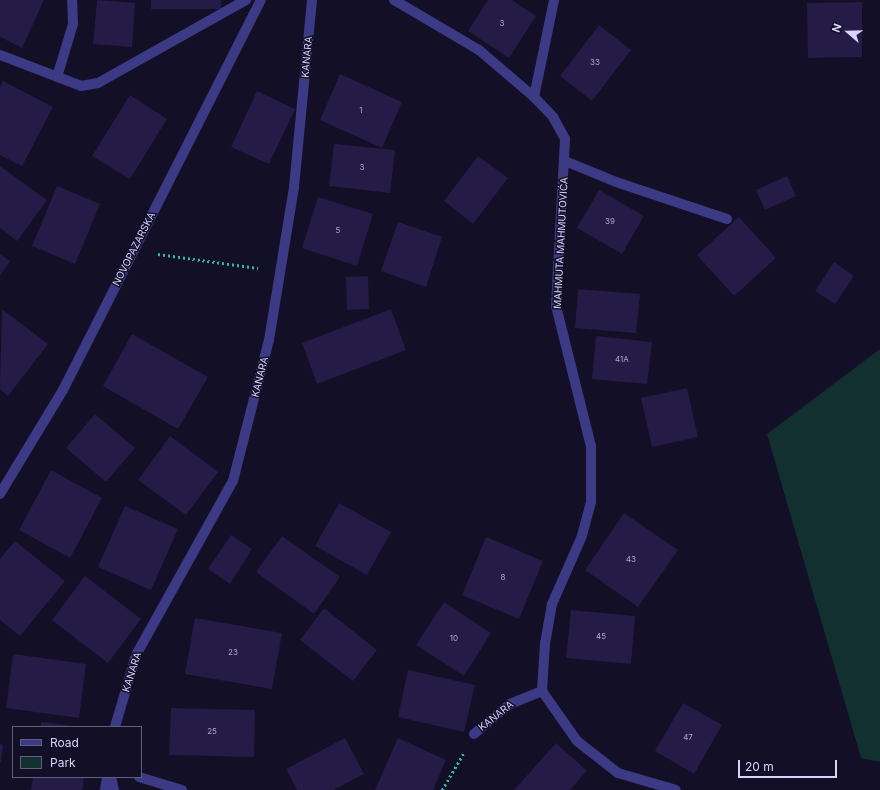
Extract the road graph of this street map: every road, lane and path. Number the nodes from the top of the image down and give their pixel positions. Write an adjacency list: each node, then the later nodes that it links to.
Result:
1 (72, 0): 8 (street)
2 (246, 0): 8 (street)
3 (261, 0): 12 (street, NOVOPAZARSKA)
4 (312, 0): 13 (street, KANARA)
5 (394, 0): 9 (street, MAHMUTA MAHMUTOVIĆA)
6 (554, 0): 9 (street)
7 (0, 55): 8 (street)
8 (57, 77)
9 (534, 97): 10 (street, MAHMUTA MAHMUTOVIĆA)
10 (565, 161): 11 (street, MAHMUTA MAHMUTOVIĆA); 15 (street, MAHMUTA MAHMUTOVIĆA)
11 (727, 219)
12 (133, 250): 13 (path); 14 (street, NOVOPAZARSKA)
13 (280, 271): 16 (street, KANARA)
14 (0, 494)
15 (542, 691): 17 (street, KANARA); 25 (street)
16 (116, 726)
17 (474, 734): 24 (path)
18 (107, 778): 21 (street)
19 (111, 778): 22 (street)
20 (142, 778): 23 (street)
21 (105, 790)
22 (114, 790)
23 (182, 790)
24 (442, 790)
25 (676, 790)

